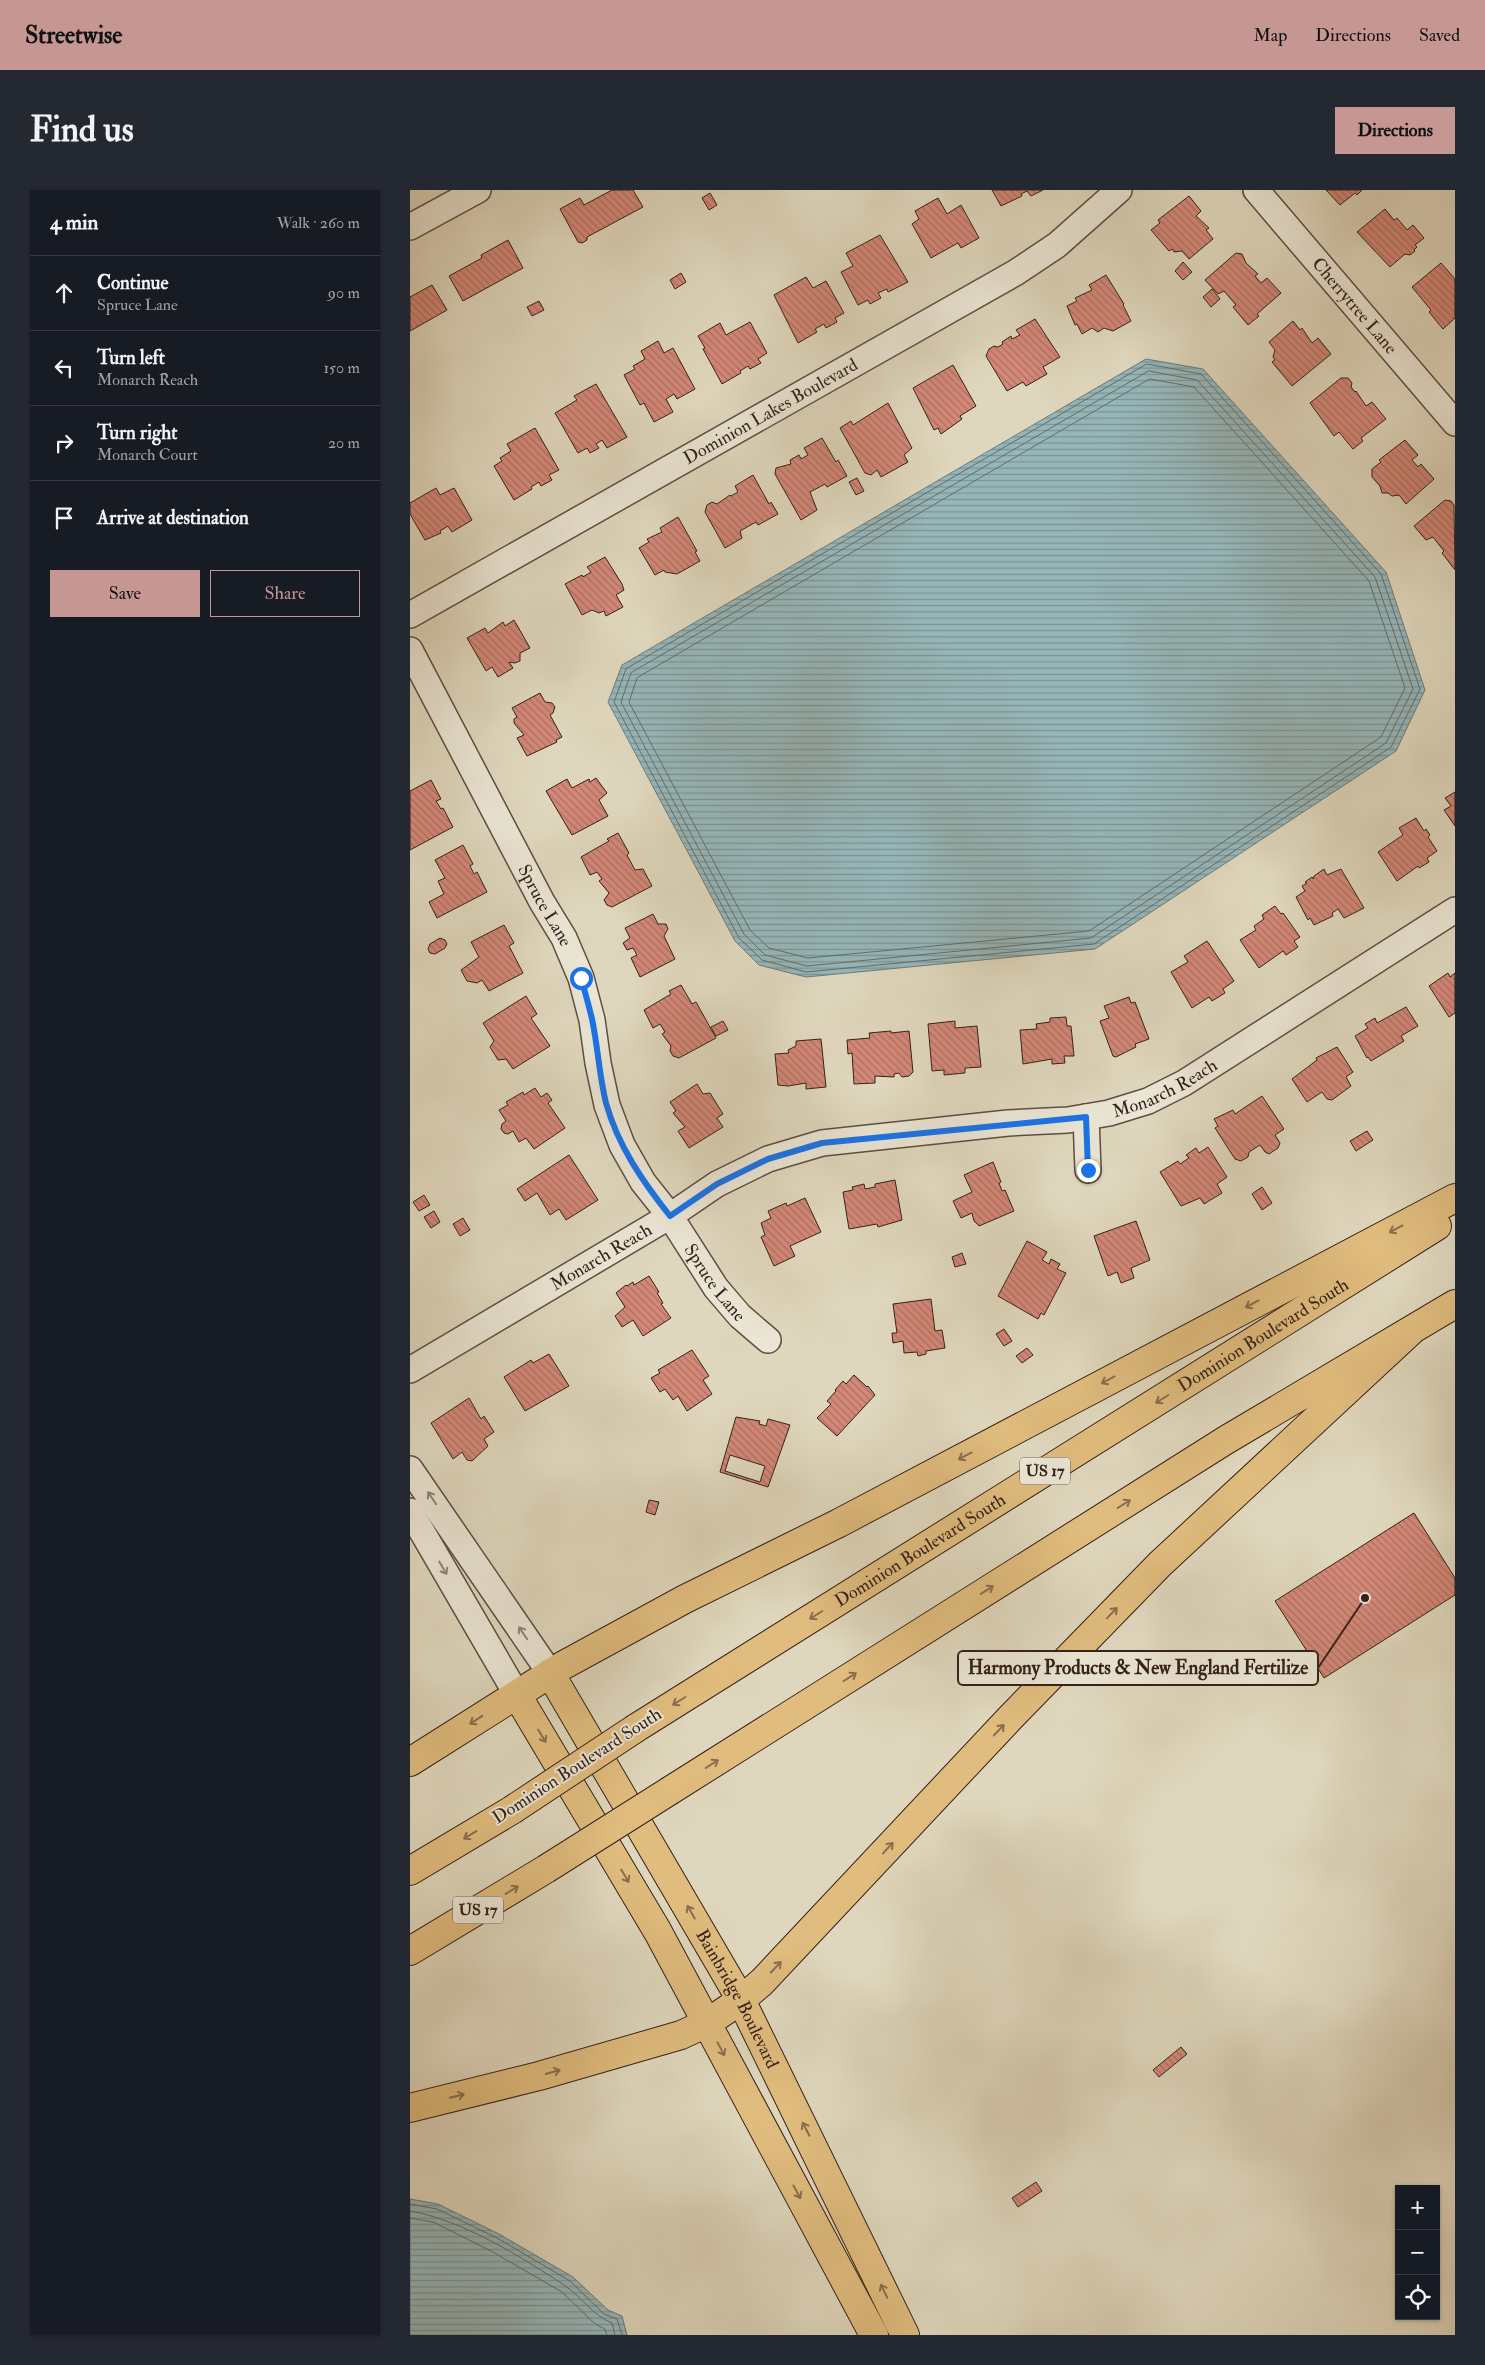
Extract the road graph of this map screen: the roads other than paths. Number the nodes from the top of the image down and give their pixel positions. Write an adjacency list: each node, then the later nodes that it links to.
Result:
1 (478, 190): 4 (street)
2 (1118, 190): 6 (street, Dominion Lakes Boulevard)
3 (1256, 190): 5 (street, Cherrytree Lane)
4 (410, 227)
5 (1455, 423)
6 (410, 615)
7 (410, 650): 13 (street, Spruce Lane)
8 (1455, 910): 9 (street, Monarch Reach)
9 (1086, 1117): 10 (street); 13 (street, Monarch Reach)
10 (1088, 1170)
11 (1455, 1198): 20 (main road, one-way to 20)
12 (1455, 1215): 23 (main road, Dominion Boulevard South / US 17, one-way to 23, bridge)
13 (670, 1216): 16 (street, Spruce Lane); 17 (street, Monarch Reach)
14 (1455, 1304): 15 (main road, US 17)
15 (1419, 1326): 24 (main road, US 17, one-way to 15, bridge); 25 (main road, one-way to 15)
16 (768, 1340)
17 (410, 1370)
18 (410, 1469): 20 (street, one-way to 18)
19 (410, 1511): 21 (street, one-way to 21)
20 (550, 1673): 21 (main road); 25 (main road, Bainbridge Boulevard, one-way to 20)
21 (517, 1694): 22 (main road, one-way to 22); 26 (main road, one-way to 26)
22 (410, 1762)
23 (410, 1871)
24 (410, 1951)
25 (741, 2000): 26 (main road); 29 (main road, Bainbridge Boulevard, one-way to 25)
26 (707, 2023): 27 (main road, one-way to 26); 28 (main road, one-way to 28)
27 (410, 2108)
28 (874, 2335)
29 (905, 2335)

